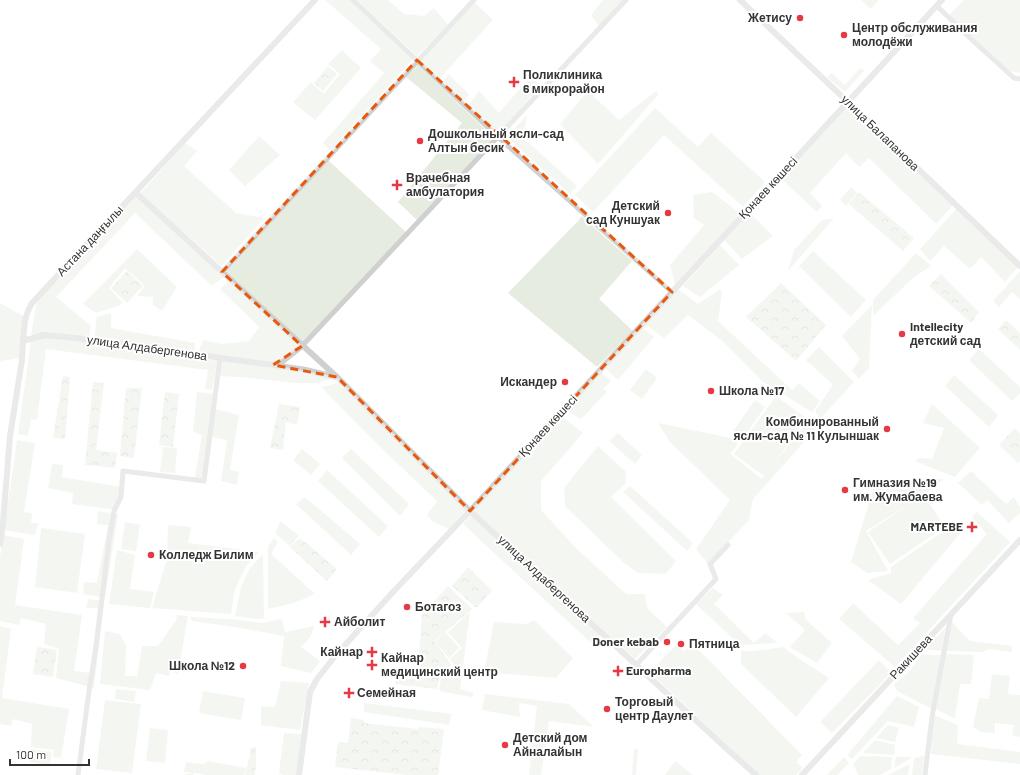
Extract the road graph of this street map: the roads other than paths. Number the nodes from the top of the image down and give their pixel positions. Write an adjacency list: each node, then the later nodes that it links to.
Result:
1 (315, 0): 12 (street, Астана даңғылы)
2 (353, 0): 8 (street)
3 (474, 0): 8 (street)
4 (626, 0): 11 (street)
5 (740, 0): 10 (street, улица Балапанова)
6 (942, 0): 7 (street, Қонаев көшесі)
7 (937, 6): 9 (street); 10 (street, Қонаев көшесі)
8 (417, 60): 11 (street); 14 (street)
9 (1020, 79)
10 (848, 102): 13 (street, улица Балапанова); 15 (street, Қонаев көшесі)
11 (498, 137): 15 (street); 17 (street)
12 (136, 192): 14 (street, улица Алдабергенова); 16 (street, Астана даңғылы)
13 (1020, 266)
14 (222, 272): 17 (street, улица Алдабергенова)
15 (672, 292): 21 (street, Қонаев көшесі)
16 (23, 341): 18 (street, улица Алдабергенова); 23 (street, Астана даңғылы)
17 (302, 346): 19 (street); 20 (street, улица Алдабергенова)
18 (220, 358): 19 (street, улица Алдабергенова); 27 (street)
19 (272, 365): 20 (street, улица Алдабергенова)
20 (337, 377): 21 (street, улица Алдабергенова)
21 (470, 510): 26 (street, улица Алдабергенова); 28 (street, Қонаев көшесі)
22 (1019, 543): 25 (street, Ракишева)
23 (0, 544)
24 (728, 545): 26 (street)
25 (951, 614): 30 (street, Ракишева); 31 (street)
26 (636, 664): 29 (street, улица Алдабергенова)
27 (78, 775)
28 (299, 775)
29 (756, 775)
30 (802, 775)
31 (925, 775)

